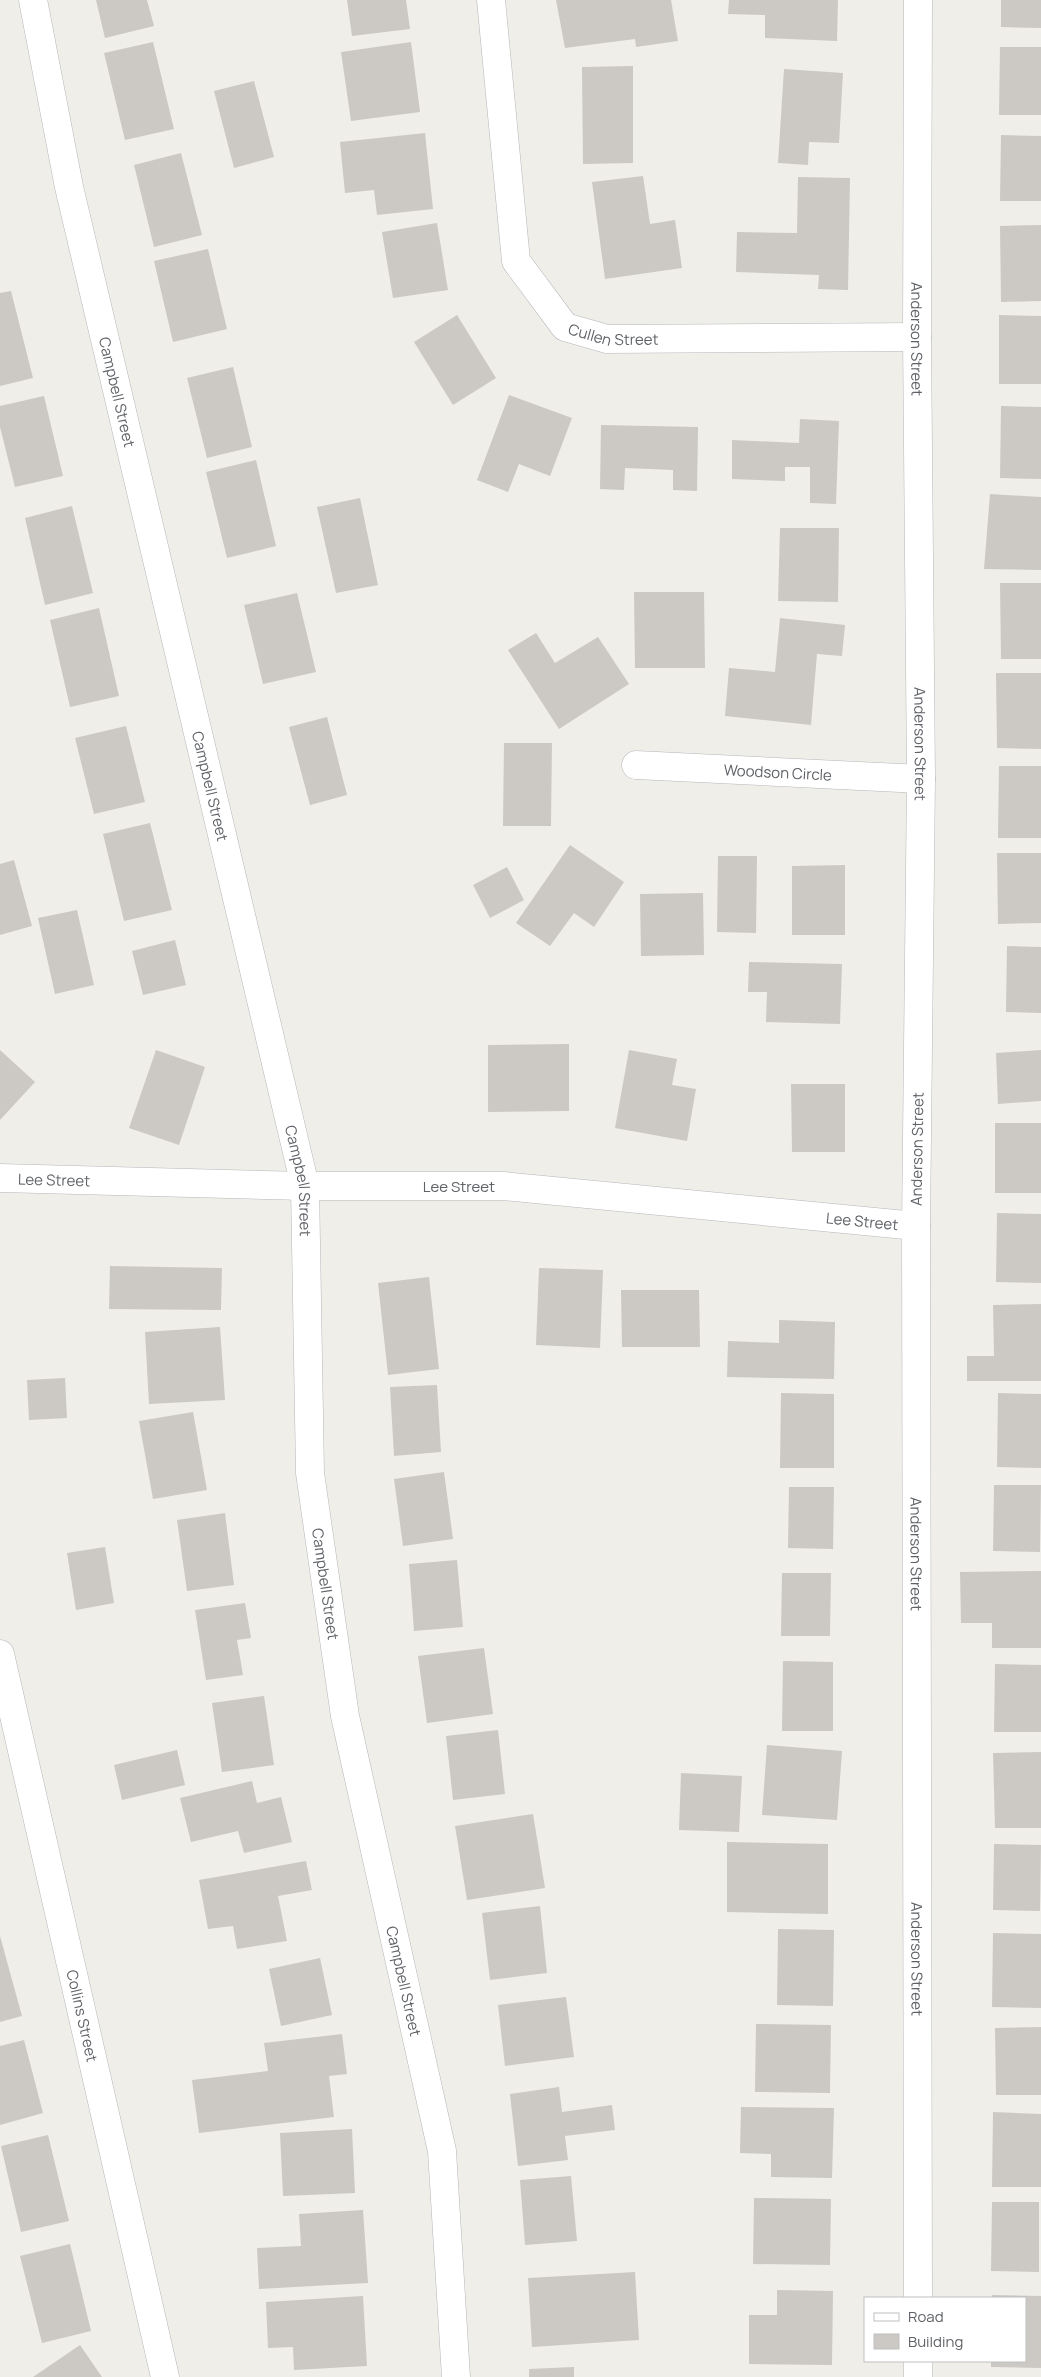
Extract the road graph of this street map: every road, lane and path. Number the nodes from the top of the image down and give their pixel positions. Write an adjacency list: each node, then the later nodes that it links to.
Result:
1 (33, 0): 8 (street, Campbell Street)
2 (491, 0): 4 (street, Cullen Street)
3 (918, 0): 4 (street, Anderson Street)
4 (917, 337): 6 (street, Anderson Street)
5 (636, 765): 6 (street, Woodson Circle)
6 (921, 779): 9 (street, Anderson Street)
7 (0, 1178): 8 (street, Lee Street)
8 (305, 1186): 9 (street, Lee Street); 14 (street, Campbell Street)
9 (916, 1226): 11 (street, Anderson Street)
10 (0, 1654): 13 (street, Collins Street)
11 (918, 2297)
12 (918, 2362): 15 (street)
13 (165, 2377)
14 (456, 2377)
15 (918, 2377)

